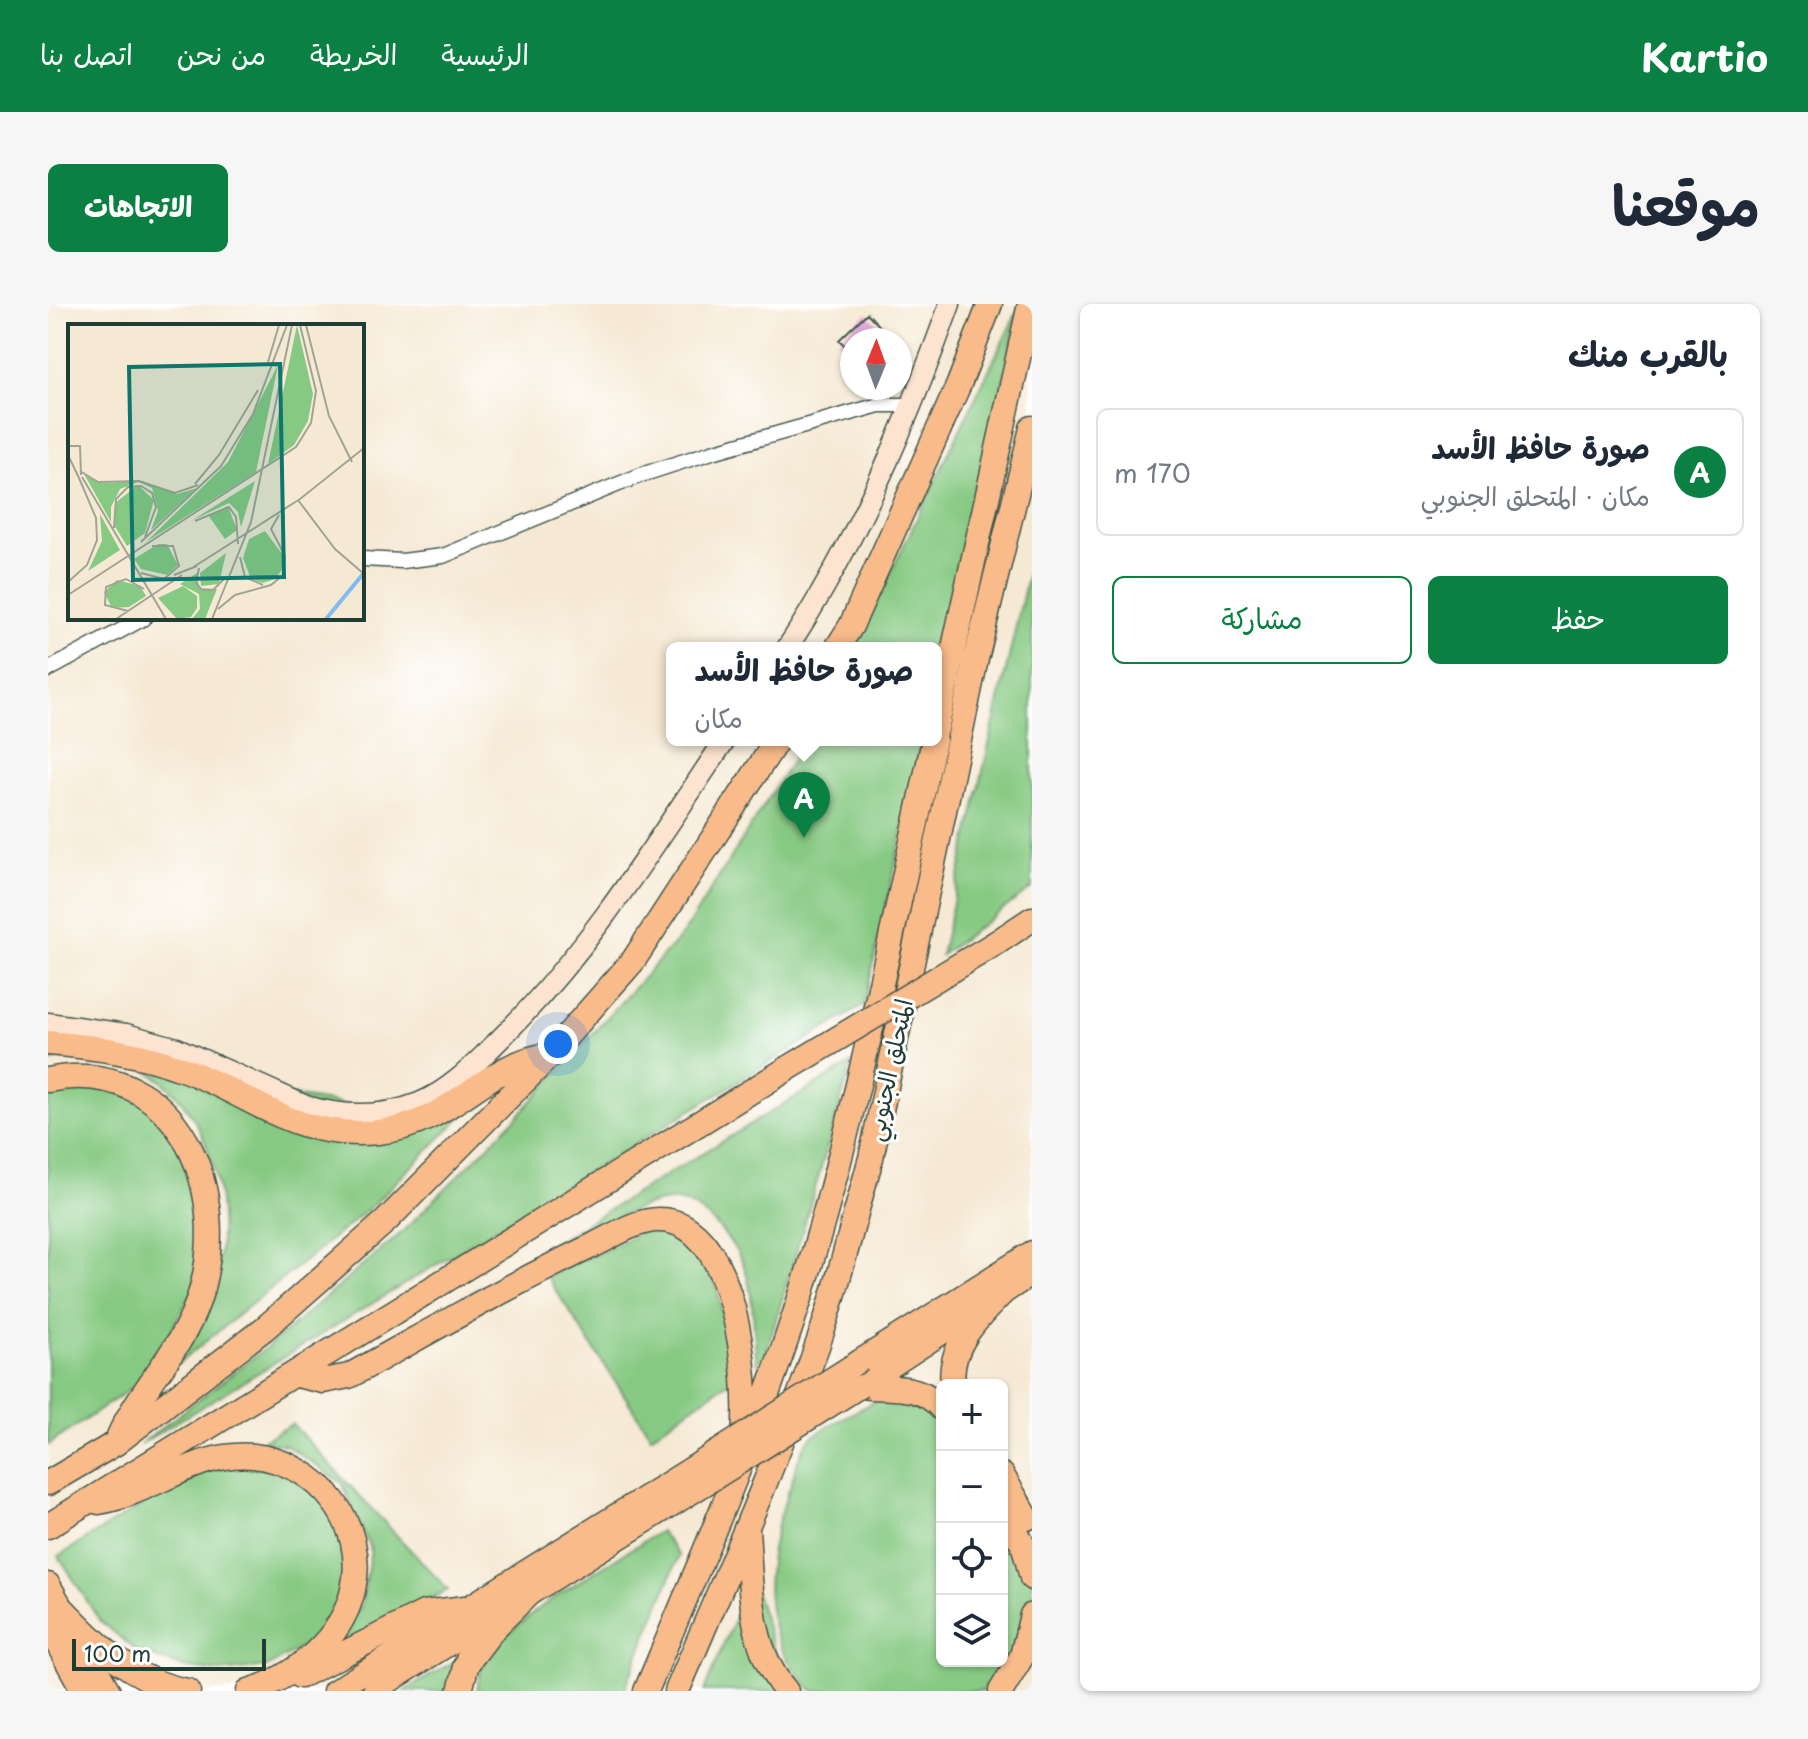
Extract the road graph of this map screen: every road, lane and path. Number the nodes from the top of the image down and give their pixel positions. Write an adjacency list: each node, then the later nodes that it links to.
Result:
1 (950, 304): 4 (street)
2 (990, 304): 9 (highway)
3 (1030, 304): 11 (highway)
4 (913, 405): 6 (street); 8 (street)
5 (1032, 428): 35 (highway, المتحلق الجنوبي)
6 (364, 559)
7 (140, 620): 10 (street)
8 (790, 642)
9 (841, 642)
10 (48, 670)
11 (942, 702)
12 (721, 746): 16 (street)
13 (771, 746): 18 (highway)
14 (933, 746): 29 (highway, المتحلق الجنوبي)
15 (1032, 919): 24 (highway, bridge)
16 (48, 1023)
17 (48, 1043): 18 (highway)
18 (550, 1055): 28 (highway)
19 (48, 1080): 28 (highway)
20 (1032, 1252): 23 (main road)
21 (1032, 1274): 22 (main road)
22 (1006, 1289): 23 (main road); 25 (highway)
23 (951, 1314): 26 (main road); 30 (main road, bridge)
24 (297, 1375): 29 (highway); 33 (highway)
25 (954, 1379)
26 (861, 1386): 27 (highway); 30 (main road, bridge)
27 (936, 1404)
28 (116, 1443): 31 (highway)
29 (740, 1469): 51 (highway, المتحلق الجنوبي)
30 (697, 1477): 38 (main road); 41 (main road)
31 (48, 1483)
32 (1008, 1485): 36 (highway)
33 (66, 1514): 44 (highway)
34 (1008, 1516): 37 (highway)
35 (747, 1526): 52 (highway, المتحلق الجنوبي); 53 (highway)
36 (1032, 1527)
37 (1032, 1578)
38 (528, 1594): 41 (main road); 42 (highway)
39 (52, 1606): 45 (highway); 46 (highway); 47 (highway)
40 (1032, 1615): 54 (highway)
41 (472, 1617): 42 (highway); 44 (highway); 48 (main road); 49 (main road)
42 (465, 1666): 50 (highway)
43 (1032, 1668): 55 (highway)
44 (260, 1688)
45 (84, 1691)
46 (108, 1691)
47 (188, 1691)
48 (334, 1691)
49 (374, 1691)
50 (460, 1691)
51 (646, 1691)
52 (677, 1691)
53 (786, 1691)
54 (1001, 1691)
55 (1017, 1691)

